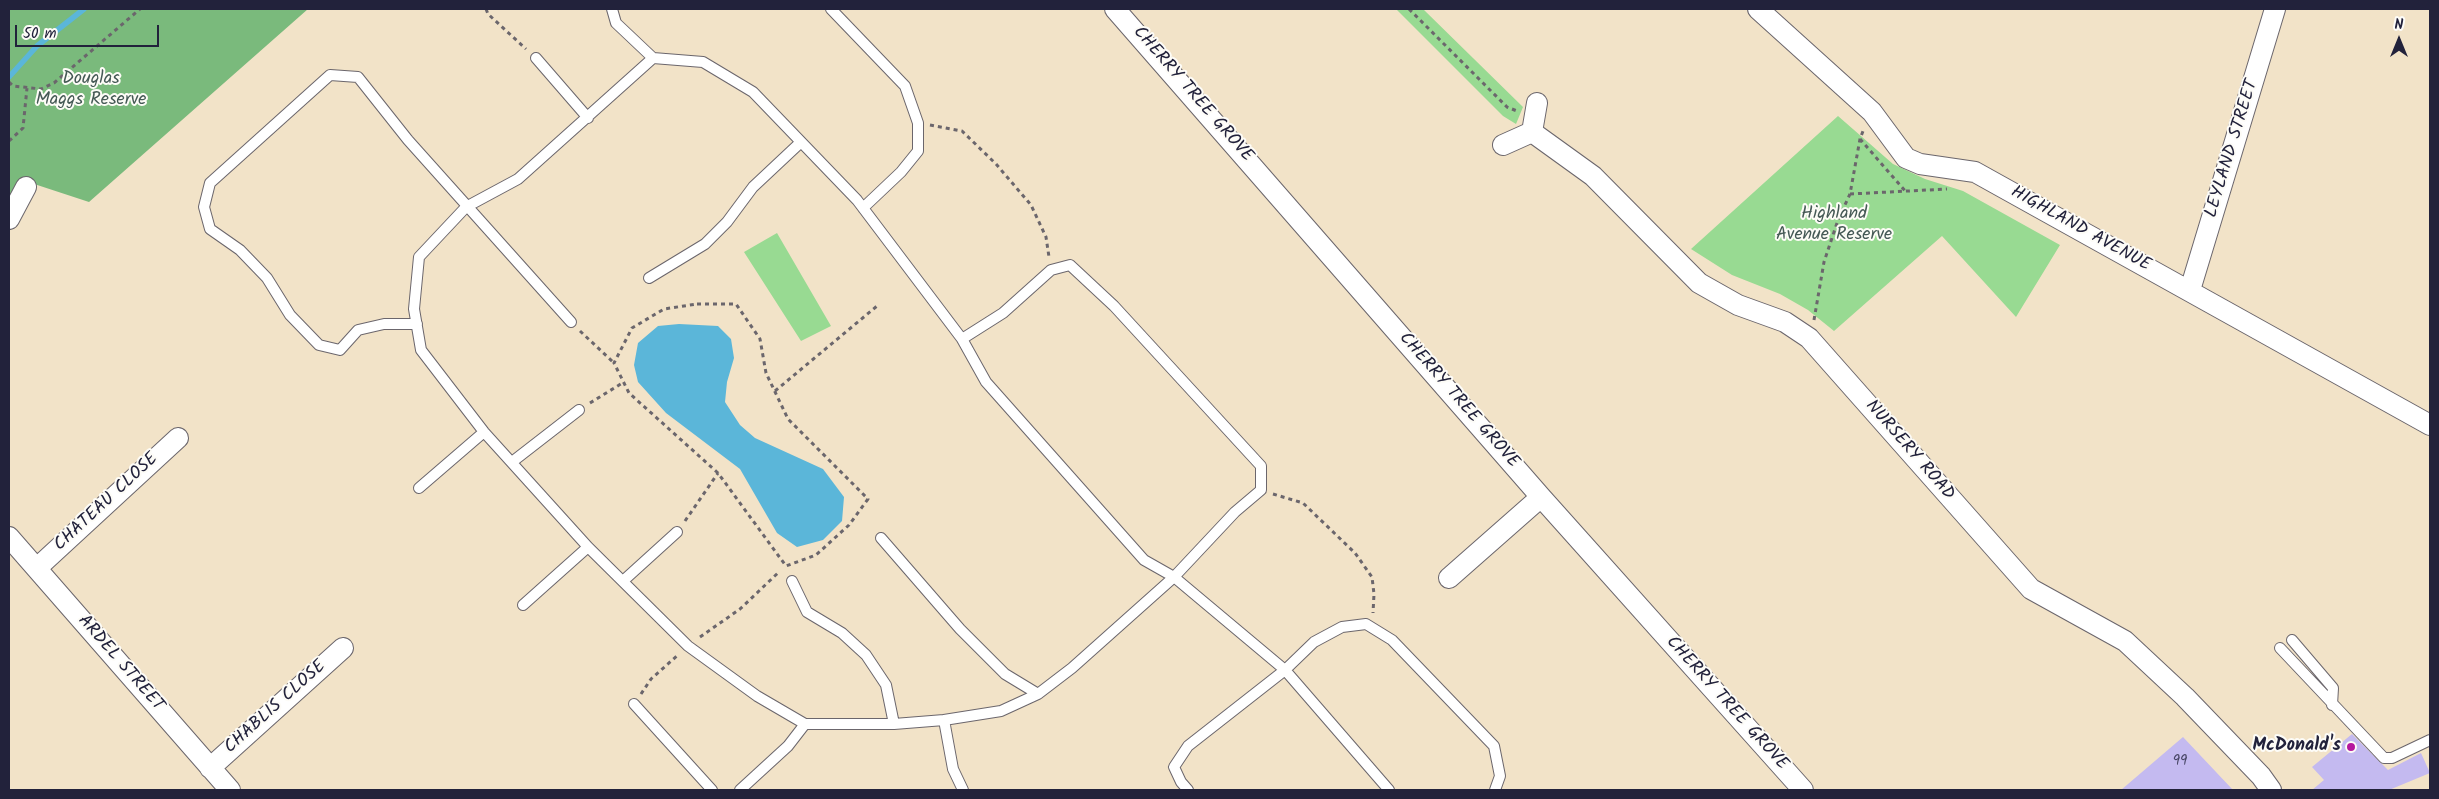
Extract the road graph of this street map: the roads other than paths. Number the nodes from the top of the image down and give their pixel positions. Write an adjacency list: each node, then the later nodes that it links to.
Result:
1 (612, 9): 7 (lane)
2 (831, 9): 13 (lane)
3 (1115, 9): 26 (street, CHERRY TREE GROVE)
4 (1758, 9): 16 (street, HIGHLAND AVENUE)
5 (2275, 9): 16 (street, LEYLAND STREET)
6 (536, 58): 8 (lane)
7 (653, 58): 8 (lane); 9 (lane)
8 (588, 118): 12 (lane)
9 (801, 142): 13 (lane); 15 (lane)
10 (1503, 145): 57 (street, NURSERY ROAD)
11 (26, 187): 14 (street)
12 (466, 207): 17 (lane); 18 (lane); 18 (lane)
13 (863, 208): 19 (lane)
14 (9, 218)
15 (649, 278)
16 (2190, 290): 21 (street, HIGHLAND AVENUE)
17 (570, 322)
18 (417, 324): 22 (lane)
19 (962, 339): 32 (lane); 32 (lane)
20 (579, 410): 24 (lane)
21 (2430, 425)
22 (484, 432): 24 (lane); 25 (lane)
23 (178, 438): 31 (street, CHATEAU CLOSE)
24 (512, 462): 30 (lane)
25 (419, 488)
26 (1541, 497): 33 (street); 56 (street, CHERRY TREE GROVE)
27 (677, 532): 34 (lane)
28 (9, 537): 31 (street, ARDEL STREET)
29 (881, 538): 41 (lane)
30 (588, 546): 34 (lane); 36 (lane)
31 (37, 568): 48 (street, ARDEL STREET)
32 (1174, 577): 40 (lane); 41 (lane)
33 (1448, 578)
34 (623, 581): 45 (lane)
35 (792, 581): 46 (lane)
36 (523, 605)
37 (2292, 640): 43 (lane)
38 (343, 648): 48 (street, CHABLIS CLOSE)
39 (2280, 648): 43 (lane)
40 (1285, 670): 53 (lane); 54 (lane); 55 (lane)
41 (1038, 694): 44 (lane)
42 (634, 704): 50 (lane)
43 (2332, 705): 47 (lane)
44 (944, 720): 46 (lane); 52 (lane)
45 (805, 724): 46 (lane); 51 (lane)
46 (894, 724)
47 (2430, 740)
48 (210, 768): 49 (street, ARDEL STREET)
49 (230, 790)
50 (712, 790)
51 (740, 790)
52 (963, 790)
53 (1188, 790)
54 (1389, 790)
55 (1495, 790)
56 (1803, 790)
57 (2270, 790)

